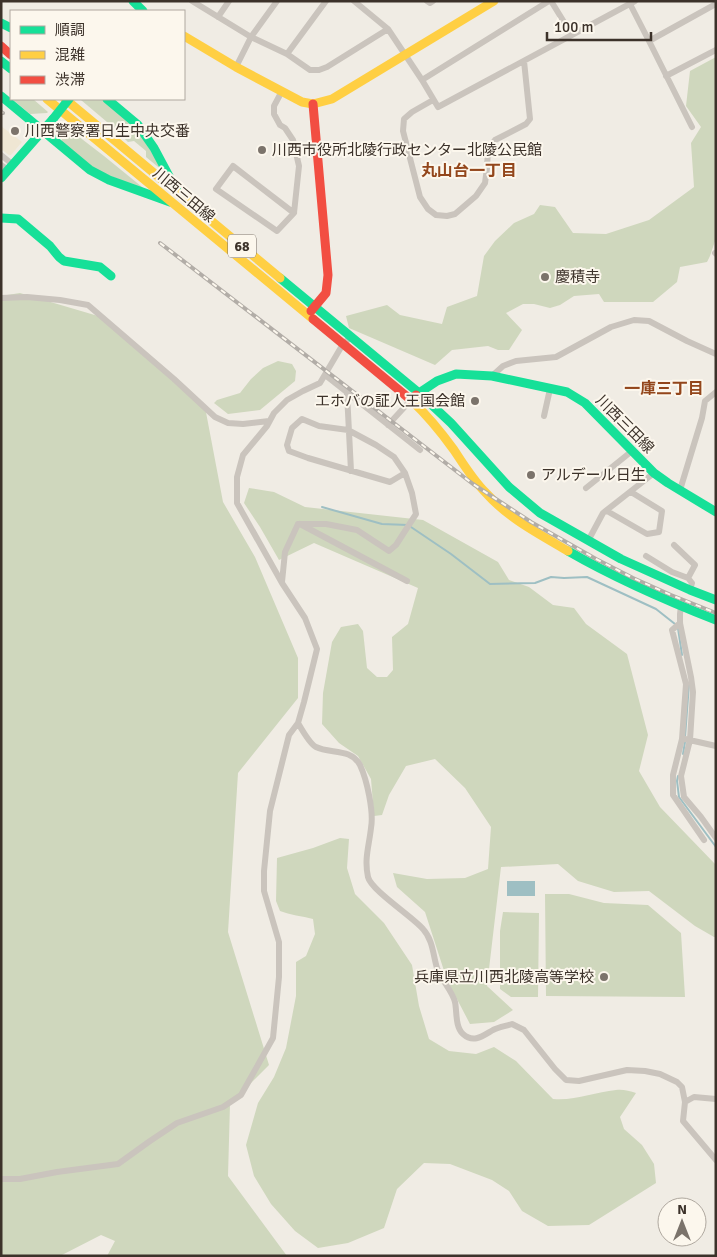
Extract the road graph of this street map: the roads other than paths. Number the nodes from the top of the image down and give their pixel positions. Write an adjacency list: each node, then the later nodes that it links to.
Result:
1 (133, 1): 13 (street)
2 (192, 1): 14 (street)
3 (229, 1): 14 (street)
4 (277, 1): 17 (street)
5 (326, 1): 21 (street)
6 (427, 1): 7 (street)
7 (433, 1)
8 (494, 1): 22 (street)
9 (550, 1): 16 (street); 26 (street)
10 (355, 2): 15 (street)
11 (633, 3): 16 (street); 19 (street)
12 (716, 4): 19 (street)
13 (142, 10)
14 (218, 16): 17 (street)
15 (388, 29): 21 (street); 22 (street)
16 (572, 35): 23 (street)
17 (251, 36): 21 (street); 24 (street)
18 (185, 37): 24 (street)
19 (649, 41): 25 (street)
20 (716, 50): 25 (street)
21 (287, 54)
22 (404, 55): 26 (street); 34 (street)
23 (524, 61): 33 (street); 33 (street)
24 (236, 67): 27 (street)
25 (666, 76): 35 (street)
26 (422, 80): 33 (street)
27 (282, 92): 34 (street); 42 (street)
28 (1, 96): 36 (street)
29 (48, 100): 41 (street, 川西三田線 / 68)
30 (66, 100): 40 (street, 川西三田線 / 68)
31 (68, 100): 36 (street, bridge)
32 (108, 100): 40 (street)
33 (433, 100)
34 (313, 104): 46 (street)
35 (692, 127)
36 (42, 130): 38 (street); 41 (street)
37 (1, 155): 38 (street)
38 (7, 166): 39 (street)
39 (1, 178)
40 (177, 192): 46 (street, 川西三田線 / 68)
41 (172, 203): 47 (street, 川西三田線 / 68)
42 (294, 214): 42 (street)
43 (1, 218): 44 (street)
44 (111, 276)
45 (1, 298): 59 (street)
46 (314, 306): 47 (street); 48 (street, 川西三田線 / 68)
47 (308, 315): 49 (street, 川西三田線 / 68)
48 (351, 337): 49 (street); 56 (street, 川西三田線 / 68)
49 (343, 344): 51 (street); 57 (street, 川西三田線 / 68)
50 (716, 354): 52 (street)
51 (325, 376): 55 (street); 59 (street)
52 (492, 376): 53 (street, 川西三田線); 56 (street, 川西三田線)
53 (550, 389): 58 (street); 65 (street, 川西三田線)
54 (716, 392): 70 (street)
55 (347, 393): 60 (street); 61 (street)
56 (419, 393): 57 (street, 川西三田線); 62 (street)
57 (411, 400): 60 (street); 64 (street)
58 (544, 416)
59 (269, 421): 80 (street)
60 (388, 425): 63 (street)
61 (348, 430): 66 (street); 66 (street); 67 (street)
62 (468, 441): 64 (street); 75 (street)
63 (420, 450)
64 (454, 450): 83 (street)
65 (632, 451): 68 (street, 川西三田線); 69 (street)
66 (351, 471): 67 (street)
67 (405, 473): 74 (street)
68 (654, 473): 70 (street, 川西三田線); 71 (street)
69 (586, 488)
70 (680, 490): 73 (street, 川西三田線)
71 (631, 492): 72 (street); 72 (street)
72 (607, 510): 75 (street)
73 (716, 512)
74 (298, 524): 79 (street); 80 (street)
75 (588, 541): 81 (street)
76 (674, 545): 78 (street)
77 (646, 556): 78 (street)
78 (688, 578): 81 (street)
79 (407, 581)
80 (282, 583): 86 (street)
81 (690, 590): 82 (street); 83 (street)
82 (716, 600)
83 (681, 606): 84 (street); 85 (street)
84 (716, 620)
85 (680, 622): 87 (street); 88 (street)
86 (298, 723): 93 (street); 95 (street)
87 (682, 739): 88 (street); 91 (street)
88 (690, 740): 89 (street); 90 (street)
89 (716, 746)
90 (716, 838)
91 (704, 840)
92 (716, 1099): 93 (street)
93 (685, 1102): 94 (street)
94 (716, 1160)
95 (1, 1179)

